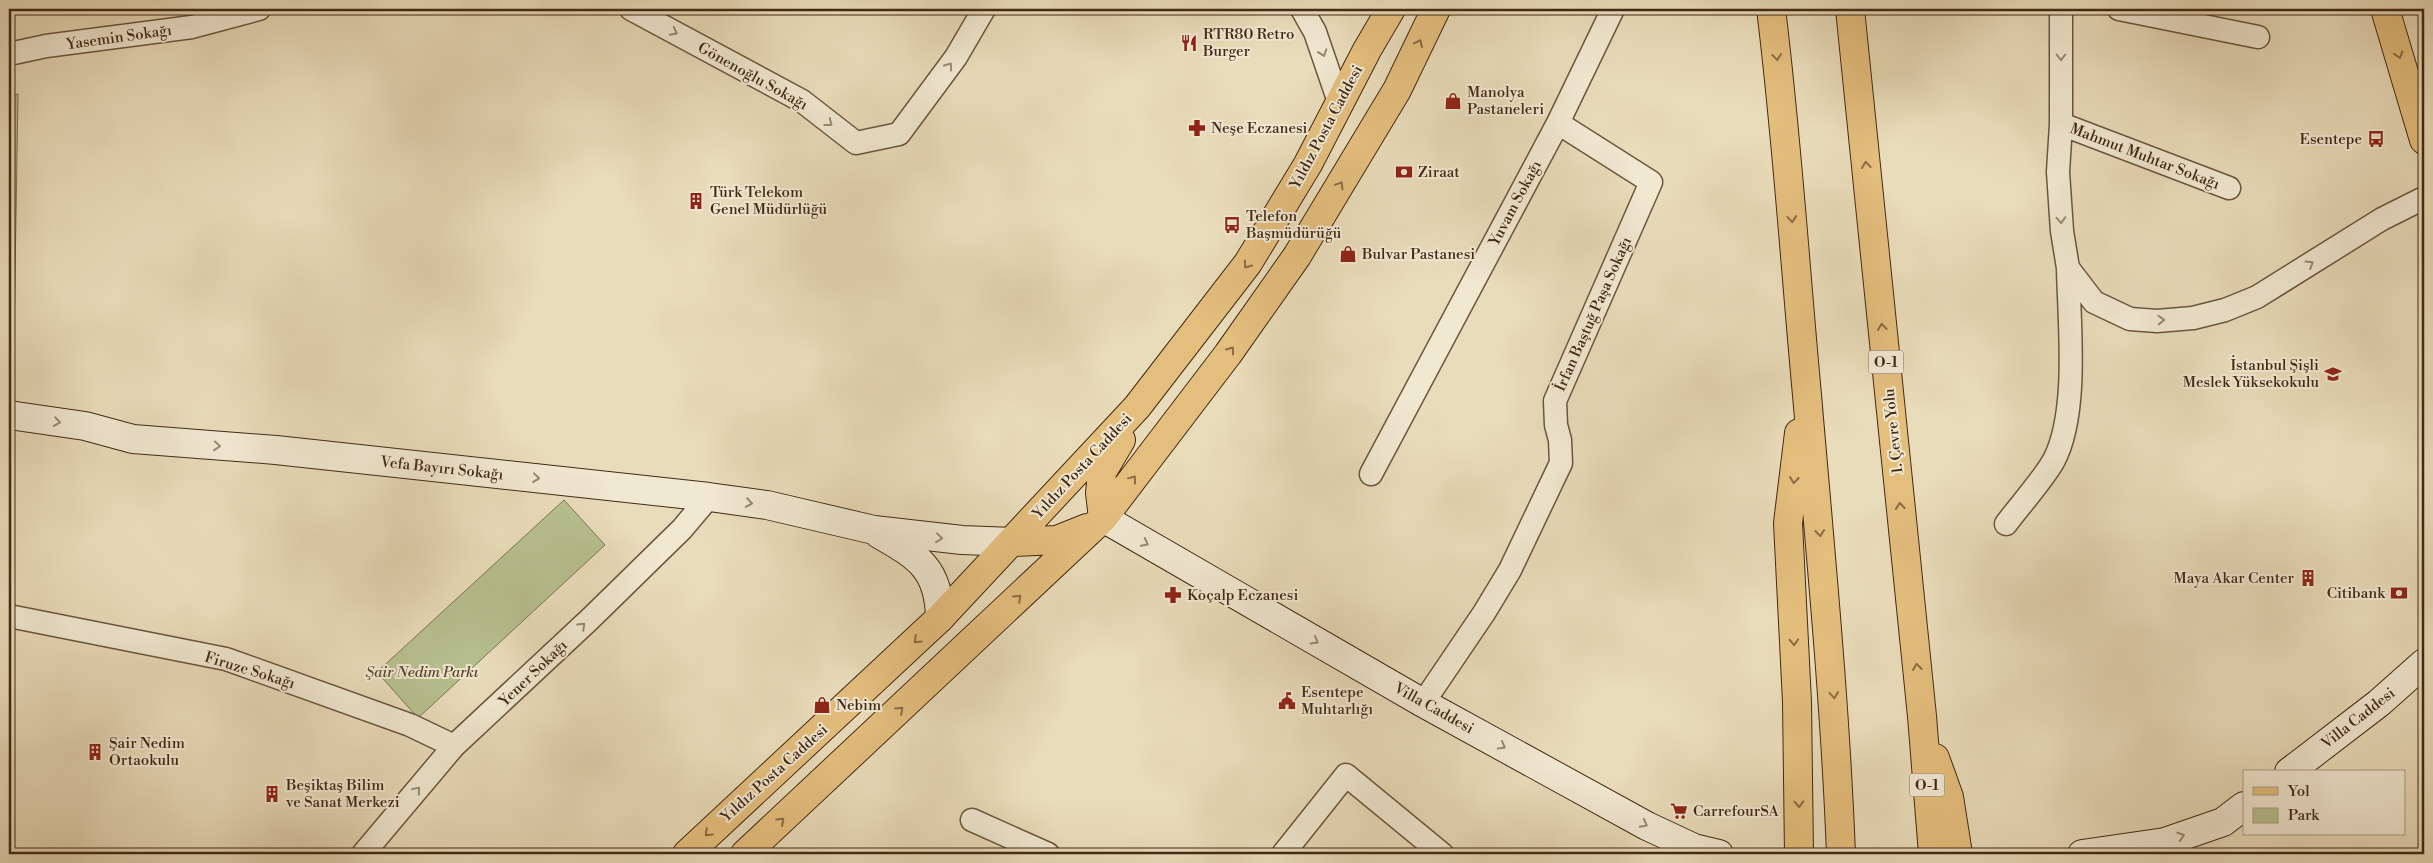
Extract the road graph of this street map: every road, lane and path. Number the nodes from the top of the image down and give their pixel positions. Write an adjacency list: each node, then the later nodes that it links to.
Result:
1 (259, 9): 14 (street, Yasemin Sokağı)
2 (632, 9): 3 (street, Gönenoğlu Sokağı, one-way to 3)
3 (984, 9)
4 (1302, 9): 15 (street, one-way to 15)
5 (1391, 9): 15 (main road, Yıldız Posta Caddesi)
6 (1436, 9): 27 (main road, one-way to 6)
7 (1613, 9): 16 (street, Yuvam Sokağı)
8 (1772, 9): 22 (main road, one-way to 22)
9 (1850, 9): 35 (main road, 1. Çevre Yolu / O-1, one-way to 9)
10 (2061, 9): 17 (street, one-way to 17)
11 (2119, 9): 13 (street)
12 (2384, 9): 18 (main road, one-way to 18)
13 (2258, 38)
14 (9, 54)
15 (1340, 105): 23 (main road, Yıldız Posta Caddesi, one-way to 23)
16 (1558, 123): 25 (street, Yuvam Sokağı); 34 (street, İrfan Baştuğ Paşa Sokağı)
17 (2061, 124): 19 (street, Mahmut Muhtar Sokağı); 21 (street, one-way to 21)
18 (2424, 140)
19 (2229, 188)
20 (2424, 198): 21 (street, one-way to 20)
21 (2068, 268): 28 (street)
22 (1807, 397): 47 (main road, one-way to 47); 48 (main road, one-way to 48)
23 (1136, 407): 27 (main road); 30 (main road, Yıldız Posta Caddesi)
24 (9, 415): 26 (street, Vefa Bayırı Sokağı, one-way to 26)
25 (1371, 474)
26 (709, 497): 29 (street, Vefa Bayırı Sokağı, one-way to 29); 36 (street, Yener Sokağı, one-way to 26)
27 (1103, 518): 30 (main road); 34 (street, Villa Caddesi, one-way to 34); 42 (main road, one-way to 27)
28 (2006, 524)
29 (874, 530): 30 (street, one-way to 30); 32 (street)
30 (1013, 542): 32 (main road, Yıldız Posta Caddesi)
31 (9, 616): 36 (street, Firuze Sokağı)
32 (940, 618): 41 (main road, Yıldız Posta Caddesi, one-way to 41)
33 (2424, 663): 37 (street, Villa Caddesi)
34 (1422, 702): 46 (street, Villa Caddesi, one-way to 46)
35 (1922, 716): 49 (main road, 1. Çevre Yolu / O-1); 50 (main road)
36 (454, 746): 40 (street, Yener Sokağı, one-way to 36)
37 (2292, 770)
38 (2243, 807): 51 (street, one-way to 38)
39 (972, 820): 43 (street)
40 (363, 854)
41 (687, 854)
42 (745, 854)
43 (1048, 854)
44 (1283, 854): 45 (street)
45 (1442, 854)
46 (1719, 854)
47 (1799, 854)
48 (1840, 854)
49 (1933, 854)
50 (1958, 854)
51 (2082, 854)

